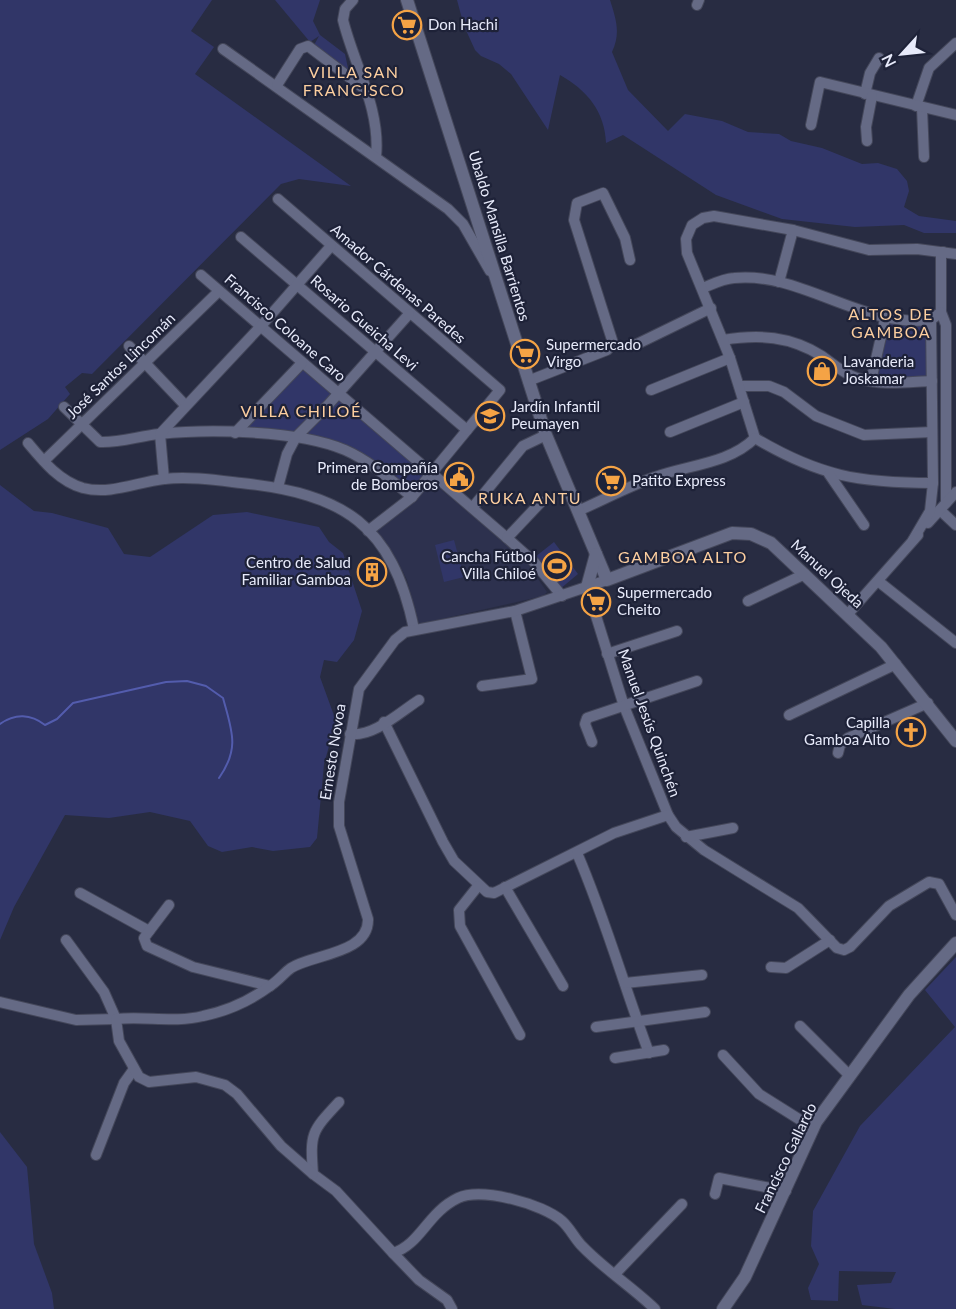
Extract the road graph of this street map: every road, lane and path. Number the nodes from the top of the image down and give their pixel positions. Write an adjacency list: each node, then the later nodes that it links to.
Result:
1 (353, 0): 7 (street)
2 (407, 0): 23 (street, Ubaldo Mansilla Barrientos)
3 (956, 43): 9 (street)
4 (224, 50): 6 (street)
5 (879, 58): 8 (street)
6 (277, 86): 7 (street); 13 (street)
7 (366, 90): 13 (street)
8 (868, 95): 9 (street); 11 (street); 12 (street)
9 (919, 107): 10 (street); 14 (street)
10 (956, 115)
11 (811, 125)
12 (867, 141)
13 (376, 157): 23 (street)
14 (924, 158)
15 (278, 198): 18 (street, Amador Cárdenas Paredes)
16 (793, 230): 19 (street); 24 (street); 26 (street)
17 (241, 237): 25 (street, Rosario Gueicha Levi)
18 (331, 246): 25 (street); 30 (street, Amador Cárdenas Paredes)
19 (943, 252): 20 (street); 29 (street)
20 (956, 255)
21 (630, 260): 41 (street)
22 (201, 276): 27 (street, Francisco Coloane Caro)
23 (494, 277): 41 (street, Ubaldo Mansilla Barrientos)
24 (779, 282): 26 (street); 31 (street)
25 (297, 286): 33 (street); 37 (street, Rosario Gueicha Levi)
26 (703, 288): 28 (street)
27 (219, 291): 33 (street, Francisco Coloane Caro); 40 (street, José Santos Lincomán)
28 (711, 308): 34 (street); 35 (street)
29 (941, 312): 32 (street); 51 (street)
30 (409, 314): 37 (street); 52 (street, Amador Cárdenas Paredes)
31 (885, 319): 32 (street); 42 (street)
32 (931, 320): 43 (street)
33 (261, 327): 39 (street, Francisco Coloane Caro); 48 (street)
34 (723, 340): 38 (street); 42 (street)
35 (635, 345)
36 (129, 346): 40 (street)
37 (375, 353): 46 (street); 52 (street, Rosario Gueicha Levi)
38 (730, 358): 44 (street); 45 (street)
39 (302, 363): 46 (street, Francisco Coloane Caro); 55 (street)
40 (146, 365): 48 (street); 50 (street, José Santos Lincomán)
41 (528, 381): 57 (street, Ubaldo Mansilla Barrientos)
42 (871, 381): 43 (street)
43 (932, 381): 54 (street)
44 (740, 386): 47 (street); 54 (street)
45 (651, 390)
46 (338, 394): 58 (street); 62 (street, Francisco Coloane Caro)
47 (744, 402): 53 (street); 59 (street)
48 (185, 405): 56 (street)
49 (64, 406): 50 (street)
50 (82, 425): 56 (street); 61 (street, José Santos Lincomán)
51 (951, 425): 70 (street)
52 (467, 430): 62 (street)
53 (670, 432)
54 (932, 432): 65 (street)
55 (235, 433): 56 (street); 58 (street)
56 (160, 434): 64 (street)
57 (546, 435): 71 (street); 72 (street, Ubaldo Mansilla Barrientos)
58 (296, 437): 66 (street); 68 (street)
59 (754, 438): 63 (street); 72 (street)
60 (28, 443): 61 (street)
61 (44, 461): 64 (street)
62 (432, 474): 68 (street); 71 (street, Francisco Coloane Caro)
63 (830, 474): 65 (street); 73 (street)
64 (164, 479): 66 (street)
65 (933, 483): 77 (street)
66 (278, 487): 75 (street)
67 (956, 492): 70 (street)
68 (412, 497): 75 (street)
69 (540, 502): 76 (street)
70 (943, 506): 74 (street); 77 (street)
71 (473, 507): 76 (street, Francisco Coloane Caro)
72 (578, 511): 78 (street, Ubaldo Mansilla Barrientos)
73 (864, 525)
74 (956, 525)
75 (368, 531): 88 (street)
76 (507, 538): 84 (street, Francisco Coloane Caro)
77 (913, 540): 82 (street)
78 (596, 554): 79 (street); 81 (street, Ubaldo Mansilla Barrientos); 83 (street)
79 (632, 571): 80 (street, Manuel Ojeda); 81 (street, Ernesto Novoa)
80 (805, 574): 85 (street); 87 (street, Manuel Ojeda)
81 (607, 580): 83 (street, Ernesto Novoa)
82 (878, 581): 87 (street); 90 (street)
83 (587, 587): 84 (street, Ernesto Novoa); 91 (street, Manuel Jesús Quinchén)
84 (561, 596): 86 (street, Ernesto Novoa)
85 (748, 601)
86 (515, 611): 88 (street, Ernesto Novoa); 94 (street)
87 (848, 614): 92 (street, Manuel Ojeda)
88 (414, 629): 100 (street, Ernesto Novoa)
89 (677, 631): 91 (street)
90 (956, 644)
91 (607, 654): 97 (street, Manuel Jesús Quinchén)
92 (896, 664): 96 (street, Manuel Ojeda); 98 (street)
93 (697, 681): 97 (street)
94 (482, 686)
95 (419, 700): 99 (street)
96 (928, 703): 101 (street, Manuel Ojeda); 103 (street)
97 (624, 706): 102 (street); 104 (street, Manuel Jesús Quinchén)
98 (789, 715)
99 (384, 722): 100 (street); 108 (street)
100 (350, 734): 120 (street, Ernesto Novoa)
101 (956, 741)
102 (592, 742)
103 (838, 753)
104 (668, 815): 106 (street, Manuel Jesús Quinchén); 107 (street)
105 (733, 828): 106 (street)
106 (686, 837): 115 (street, Manuel Jesús Quinchén)
107 (577, 853): 109 (street); 119 (street)
108 (478, 886): 109 (street); 128 (street)
109 (505, 887): 121 (street)
110 (80, 893): 113 (street)
111 (169, 905): 113 (street)
112 (956, 915): 115 (street)
113 (149, 931): 120 (street)
114 (66, 940): 124 (street)
115 (830, 940): 117 (street)
116 (956, 943): 134 (street, Francisco Gallardo)
117 (771, 968)
118 (702, 975): 119 (street)
119 (625, 983): 125 (street)
120 (270, 986): 124 (street, Ernesto Novoa)
121 (563, 986)
122 (0, 1002): 124 (street, Ernesto Novoa)
123 (705, 1012): 125 (street)
124 (116, 1019): 133 (street)
125 (637, 1020): 127 (street); 130 (street)
126 (800, 1026): 134 (street)
127 (596, 1027)
128 (520, 1035)
129 (664, 1050): 130 (street)
130 (649, 1053): 132 (street)
131 (723, 1055): 136 (street)
132 (615, 1058)
133 (134, 1070): 137 (street); 138 (street)
134 (850, 1076): 136 (street, Francisco Gallardo)
135 (339, 1102): 138 (street)
136 (813, 1128): 139 (street, Francisco Gallardo)
137 (96, 1155)
138 (314, 1174): 142 (street)
139 (786, 1191): 140 (street); 146 (street, Francisco Gallardo)
140 (715, 1194)
141 (682, 1204): 143 (street)
142 (393, 1253): 143 (street); 144 (street)
143 (615, 1274): 145 (street)
144 (452, 1309)
145 (655, 1309)
146 (723, 1309)

